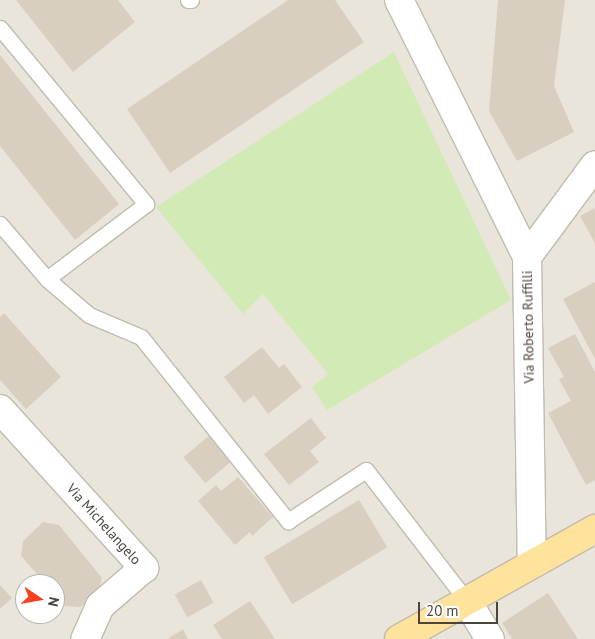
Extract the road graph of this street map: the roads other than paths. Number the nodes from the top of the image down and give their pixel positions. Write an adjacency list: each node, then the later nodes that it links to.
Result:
1 (399, 0): 5 (street, Via Roberto Ruffilli)
2 (0, 28): 6 (lane)
3 (595, 165): 5 (street)
4 (0, 224): 6 (lane)
5 (527, 257): 9 (street, Via Roberto Ruffilli)
6 (47, 279): 10 (lane)
7 (0, 409): 11 (street, Via Michelangelo)
8 (595, 529): 9 (main road)
9 (532, 563): 10 (main road)
10 (467, 600): 12 (main road); 13 (street)
11 (85, 639)
12 (398, 639)
13 (490, 639)

